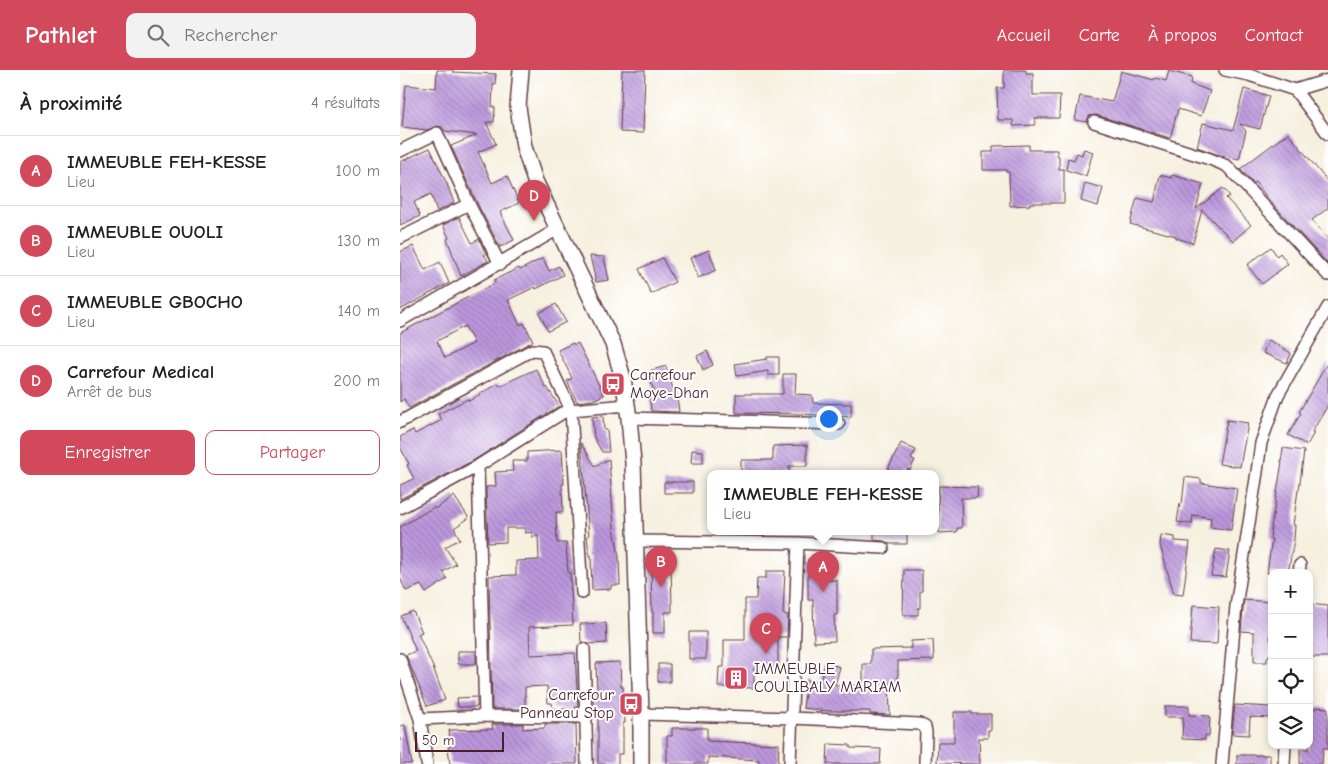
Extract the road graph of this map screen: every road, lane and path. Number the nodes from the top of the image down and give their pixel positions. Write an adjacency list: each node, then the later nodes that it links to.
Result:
1 (521, 70): 9 (street)
2 (1225, 70): 4 (street)
3 (1328, 80): 4 (street)
4 (1295, 90): 6 (street)
5 (1094, 122): 12 (street)
6 (1328, 134)
7 (400, 150): 8 (street)
8 (469, 204): 10 (street); 11 (street)
9 (558, 229): 11 (street); 16 (street)
10 (400, 238)
11 (500, 264): 14 (street)
12 (1328, 275)
13 (1328, 307): 38 (street)
14 (400, 321)
15 (572, 410): 16 (street); 17 (street); 19 (street); 24 (street)
16 (628, 412): 18 (street); 21 (street)
17 (400, 422)
18 (839, 424)
19 (478, 466): 20 (street); 28 (street)
20 (400, 508)
21 (636, 541): 22 (street); 27 (street)
22 (798, 543): 23 (street); 30 (street)
23 (883, 548)
24 (582, 593)
25 (584, 649): 29 (street)
26 (400, 659): 31 (street)
27 (641, 714): 30 (street); 35 (street)
28 (485, 716): 29 (street); 31 (street)
29 (585, 717): 34 (street)
30 (792, 718): 36 (street); 37 (street)
31 (420, 719): 33 (street)
32 (1285, 749): 39 (street)
33 (427, 764)
34 (587, 764)
35 (641, 764)
36 (790, 764)
37 (925, 764)
38 (1222, 764)
39 (1284, 764)

